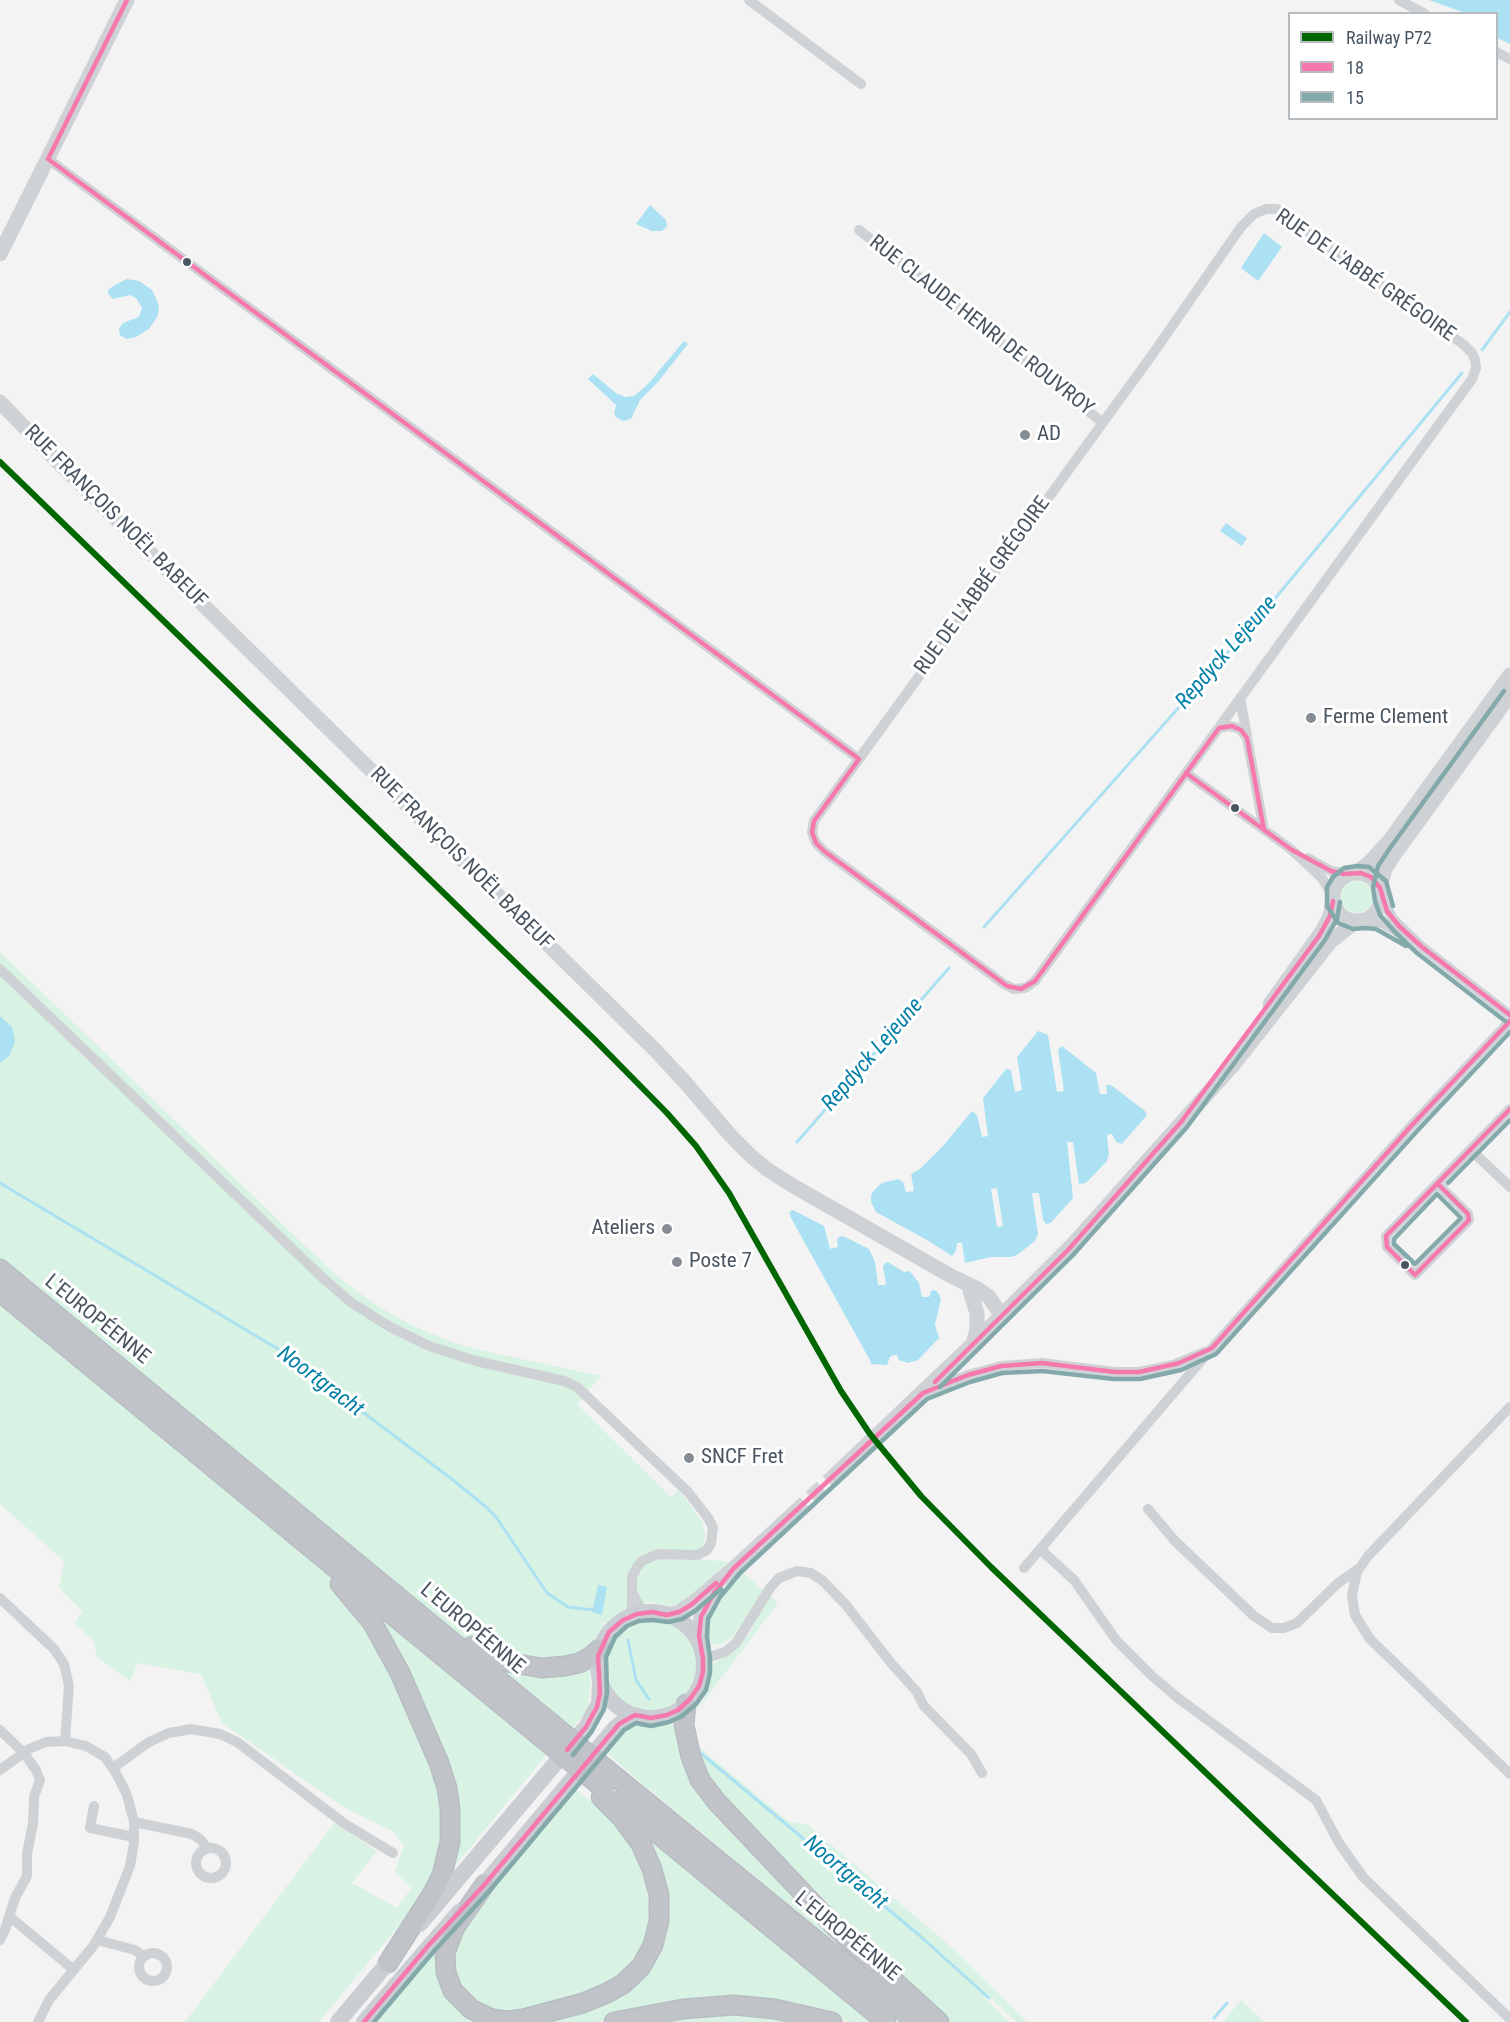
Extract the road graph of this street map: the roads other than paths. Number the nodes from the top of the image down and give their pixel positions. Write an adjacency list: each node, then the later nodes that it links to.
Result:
1 (127, 0): 6 (main road)
2 (749, 0): 5 (street)
3 (1399, 0): 4 (street)
4 (1421, 12)
5 (861, 84)
6 (48, 159): 8 (main road); 16 (street)
7 (859, 230): 10 (street, RUE CLAUDE HENRI DE ROUVROY)
8 (0, 254)
9 (0, 402): 36 (main road, RUE FRANÇOIS NOËL BABEUF)
10 (1102, 422): 13 (street, RUE DE L'ABBÉ GRÉGOIRE); 16 (street, RUE DE L'ABBÉ GRÉGOIRE)
11 (1510, 675): 20 (main road)
12 (1510, 695): 21 (main road)
13 (1240, 698): 14 (street, RUE DE L'ABBÉ GRÉGOIRE); 15 (street)
14 (1219, 728): 15 (street); 17 (street, RUE DE L'ABBÉ GRÉGOIRE)
15 (1248, 742): 18 (street)
16 (859, 759): 17 (street, RUE DE L'ABBÉ GRÉGOIRE)
17 (1186, 773): 18 (street)
18 (1264, 830): 19 (street)
19 (1292, 850): 20 (street); 22 (street)
20 (1353, 873): 21 (main road); 22 (main road)
21 (1381, 893): 23 (main road); 24 (street)
22 (1333, 899): 23 (main road); 29 (main road)
23 (1361, 921): 24 (street); 29 (main road)
24 (1422, 947): 26 (street)
25 (0, 969): 53 (street)
26 (1510, 1015)
27 (1510, 1021): 40 (street)
28 (1510, 1109): 30 (street)
29 (1182, 1122): 34 (main road)
30 (1471, 1150): 31 (street); 32 (street)
31 (1438, 1184): 31 (street)
32 (1510, 1187)
33 (0, 1269): 52 (highway, L'EUROPÉENNE)
34 (1031, 1288): 36 (main road); 38 (main road)
35 (0, 1292): 42 (highway, L'EUROPÉENNE)
36 (977, 1292): 38 (main road, RUE FRANÇOIS NOËL BABEUF); 39 (main road)
37 (0, 1303): 42 (highway)
38 (1000, 1318): 39 (main road)
39 (973, 1344): 41 (main road)
40 (1212, 1348): 41 (street); 48 (street)
41 (923, 1393): 44 (main road)
42 (129, 1399): 46 (highway, L'EUROPÉENNE)
43 (1510, 1407): 49 (street)
44 (836, 1474)
45 (1148, 1509): 49 (street)
46 (265, 1510): 64 (highway, L'EUROPÉENNE); 82 (highway)
47 (794, 1513): 50 (main road)
48 (1040, 1549): 51 (street); 84 (street)
49 (1359, 1567): 70 (street)
50 (734, 1568): 56 (main road); 59 (main road)
51 (1024, 1568)
52 (372, 1575): 58 (highway); 64 (highway, L'EUROPÉENNE)
53 (631, 1588): 55 (street); 57 (street)
54 (0, 1599): 65 (street)
55 (646, 1612): 56 (main road); 57 (main road)
56 (667, 1615): 59 (main road)
57 (628, 1617): 58 (main road)
58 (601, 1648): 60 (main road)
59 (701, 1652): 61 (main road); 69 (street)
60 (600, 1680): 62 (main road); 82 (main road)
61 (686, 1704): 62 (main road); 92 (highway)
62 (635, 1715): 77 (main road)
63 (0, 1730): 66 (street)
64 (544, 1735): 71 (highway, L'EUROPÉENNE, bridge); 71 (highway)
65 (64, 1741): 66 (street); 67 (street)
66 (24, 1753): 68 (street); 78 (street)
67 (113, 1768): 73 (street); 76 (street)
68 (0, 1770)
69 (982, 1773)
70 (1510, 1774)
71 (608, 1788): 77 (highway); 90 (highway, L'EUROPÉENNE); 91 (highway, L'EUROPÉENNE)
72 (94, 1806): 74 (street)
73 (134, 1822): 74 (street); 75 (street)
74 (134, 1837): 80 (street)
75 (207, 1848)
76 (393, 1853)
77 (485, 1884): 87 (main road)
78 (9, 1916): 79 (street); 83 (street)
79 (0, 1940)
80 (97, 1940): 81 (street); 83 (street)
81 (144, 1957)
82 (388, 1963): 86 (main road)
83 (74, 1970): 85 (street)
84 (1510, 2019)
85 (38, 2022)
86 (338, 2022)
87 (364, 2022)
88 (614, 2022): 89 (highway)
89 (832, 2022)
90 (886, 2022)
91 (916, 2022)
92 (939, 2022)

